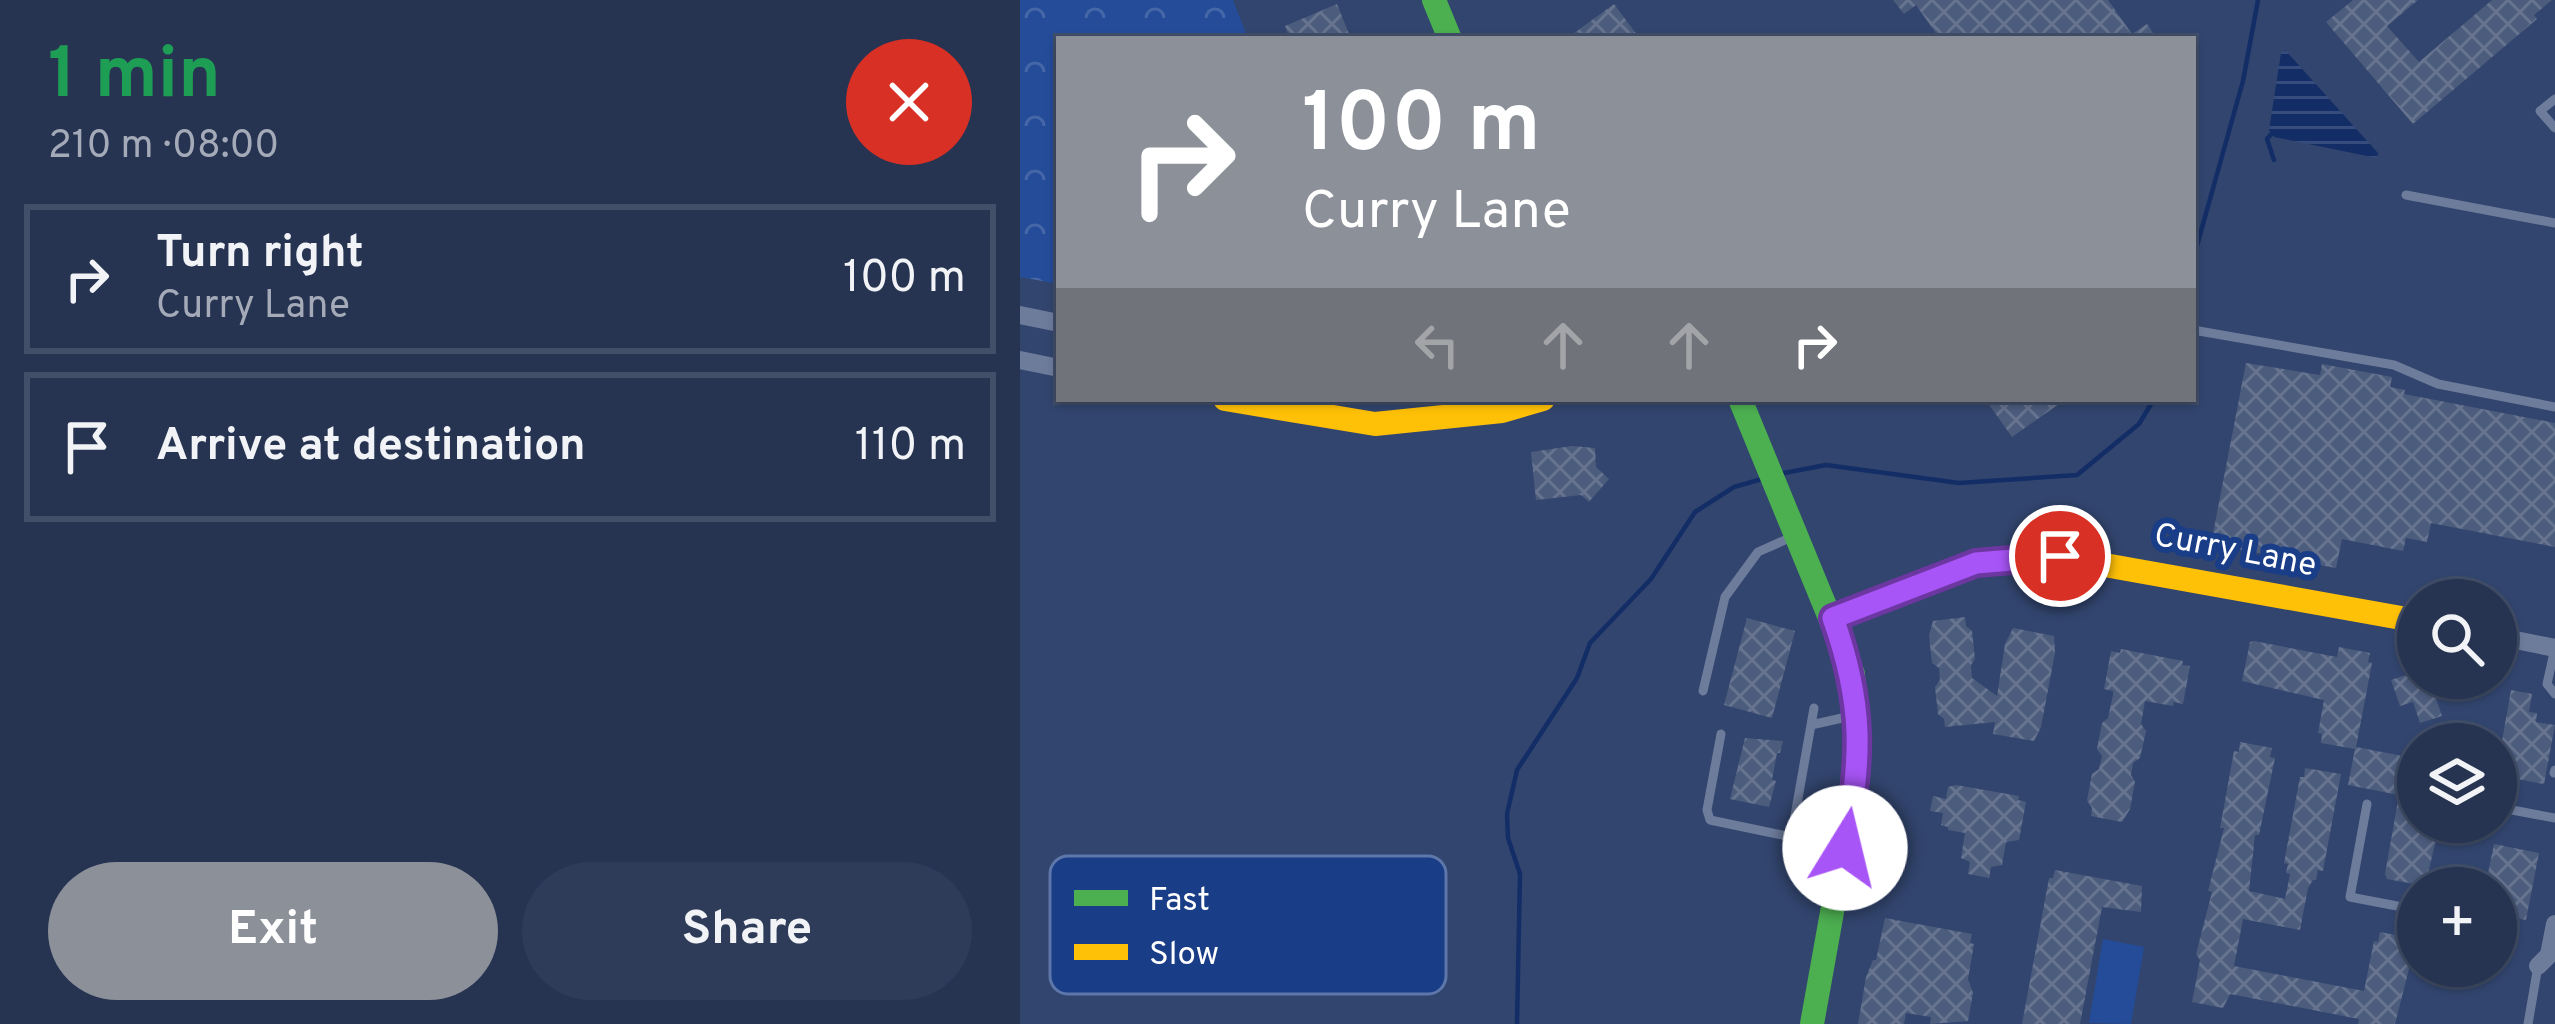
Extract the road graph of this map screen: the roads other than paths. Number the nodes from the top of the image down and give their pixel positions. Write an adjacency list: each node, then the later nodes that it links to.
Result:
1 (1434, 0): 2 (street)
2 (1449, 36)
3 (2555, 99): 4 (lane)
4 (2555, 128)
5 (2406, 195): 6 (lane)
6 (2555, 224)
7 (1020, 315): 8 (street)
8 (1056, 322)
9 (2196, 330): 15 (lane)
10 (1020, 360): 11 (street)
11 (1056, 367)
12 (1255, 402): 16 (street)
13 (1533, 402): 16 (street)
14 (1741, 402): 17 (street)
15 (2555, 407)
16 (1334, 410)
17 (1797, 535): 19 (street); 22 (lane)
18 (2397, 617): 19 (street, Curry Lane)
19 (1833, 618): 25 (street)
20 (2517, 640): 21 (street)
21 (2555, 648): 23 (lane)
22 (1702, 692)
23 (2555, 694)
24 (1814, 708): 26 (lane)
25 (1856, 714): 26 (lane); 32 (street)
26 (1811, 725): 31 (lane)
27 (1721, 734): 31 (lane)
28 (2366, 804): 33 (lane)
29 (2517, 811): 30 (lane)
30 (2555, 818)
31 (1791, 838): 32 (lane)
32 (1845, 848): 36 (street)
33 (2397, 906)
34 (2555, 924): 35 (street)
35 (2538, 966): 37 (lane)
36 (1812, 1024)
37 (2528, 1024)

